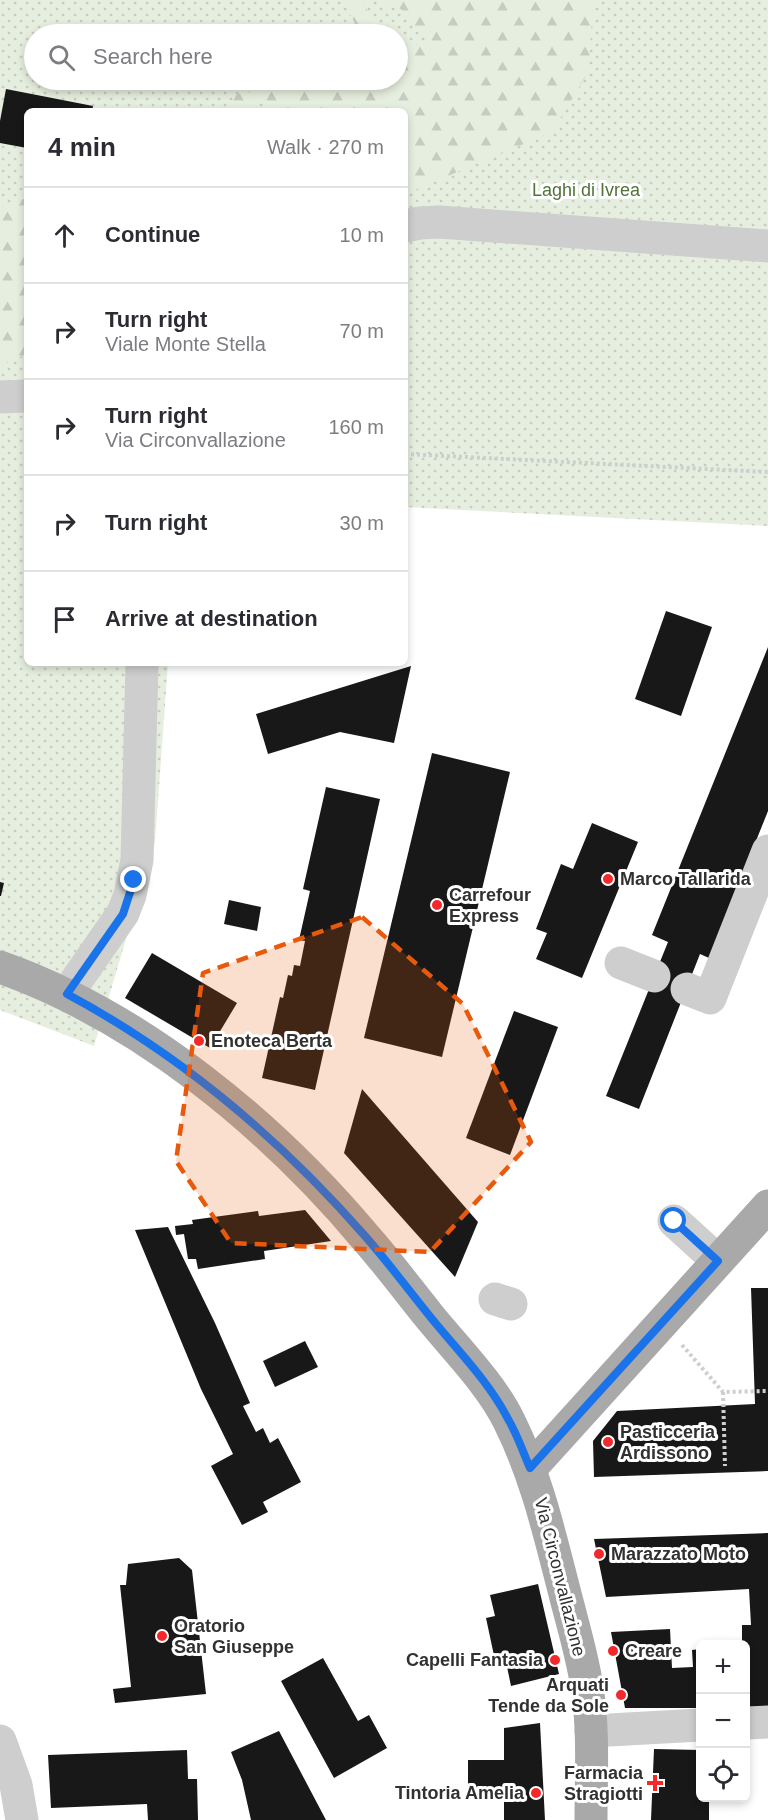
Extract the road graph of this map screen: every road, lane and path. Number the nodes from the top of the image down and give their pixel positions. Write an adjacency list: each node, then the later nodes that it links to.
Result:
1 (408, 225): 2 (street)
2 (768, 246)
3 (24, 396): 4 (street)
4 (0, 397)
5 (408, 454): 6 (path)
6 (768, 472)
7 (142, 666): 13 (street)
8 (768, 851): 12 (street)
9 (621, 963): 11 (street)
10 (0, 967): 13 (main road, Via Circonvallazione)
11 (654, 976)
12 (687, 989)
13 (67, 994): 21 (main road, Via Circonvallazione)
14 (768, 1206): 16 (main road)
15 (674, 1221): 16 (street)
16 (718, 1261): 17 (main road)
17 (660, 1325): 19 (path); 21 (main road)
18 (768, 1391): 19 (path)
19 (723, 1392): 20 (path)
20 (725, 1466)
21 (530, 1468): 25 (main road, Via Circonvallazione)
22 (768, 1722): 23 (street)
23 (750, 1723)
24 (696, 1725): 25 (street)
25 (591, 1731): 28 (main road, Via Circonvallazione)
26 (0, 1741): 27 (street)
27 (22, 1820)
28 (591, 1820)

